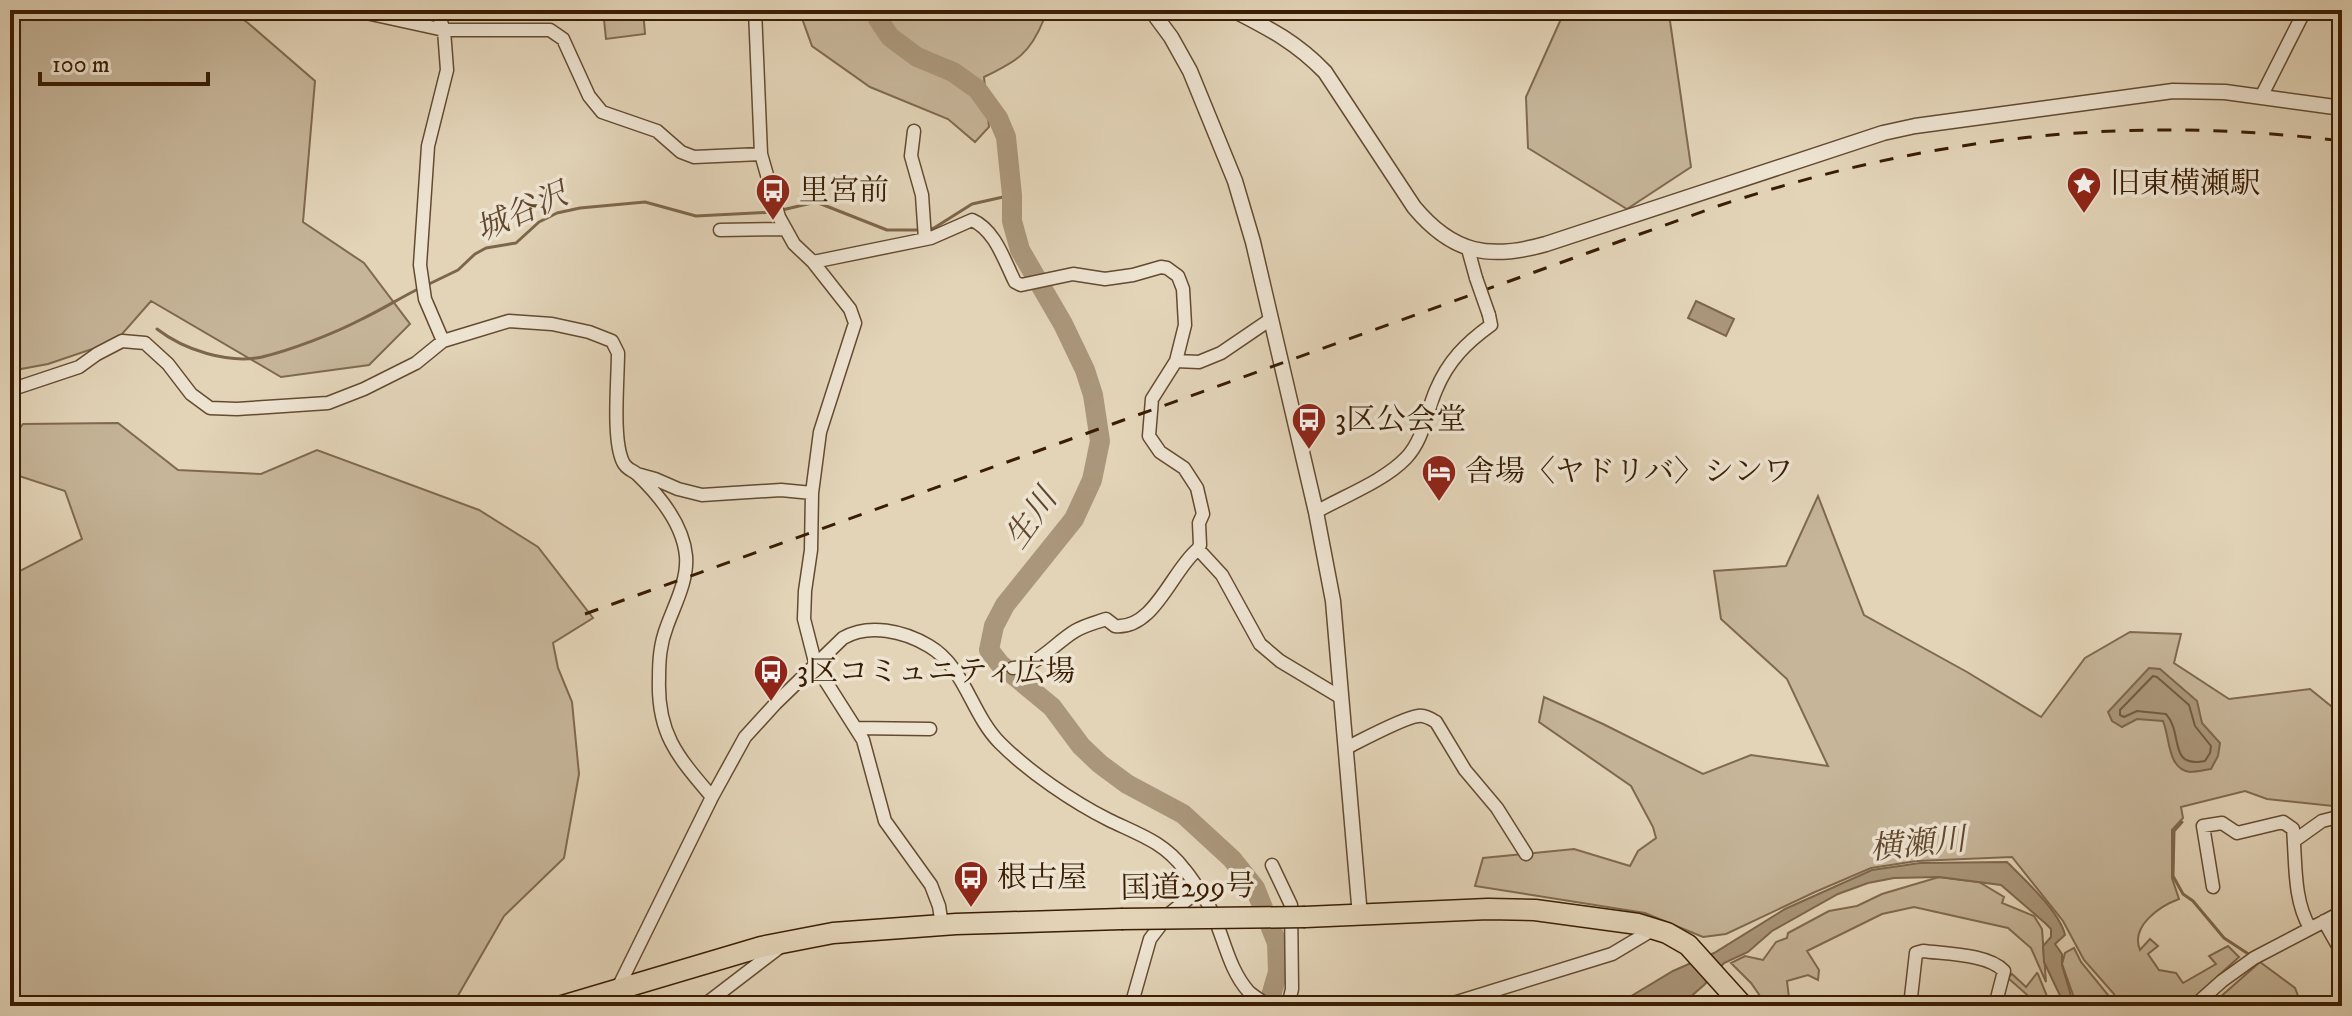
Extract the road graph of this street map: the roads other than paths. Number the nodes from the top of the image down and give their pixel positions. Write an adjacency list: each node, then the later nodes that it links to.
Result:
1 (432, 10): 7 (street)
2 (755, 10): 11 (street)
3 (1151, 10): 17 (street)
4 (1233, 10): 15 (street)
5 (2305, 10): 8 (street)
6 (357, 11): 7 (street)
7 (444, 30): 11 (street); 18 (street)
8 (2261, 97): 9 (street); 15 (street)
9 (2342, 108)
10 (914, 131): 14 (street)
11 (761, 154): 12 (street)
12 (780, 216): 13 (street); 16 (street)
13 (720, 230)
14 (925, 238): 16 (street); 19 (street)
15 (1468, 249): 23 (street, bridge)
16 (813, 262): 22 (street)
17 (1271, 319): 19 (street); 23 (street)
18 (441, 339): 20 (street); 21 (street)
19 (1176, 361): 24 (street)
20 (10, 390)
21 (637, 474): 22 (street); 31 (street)
22 (812, 493): 25 (street)
23 (1316, 512): 27 (street)
24 (1198, 549): 26 (street); 27 (street)
25 (816, 666): 28 (street); 31 (street); 37 (street)
26 (1013, 668)
27 (1340, 697): 30 (street)
28 (856, 728): 29 (street); 41 (street)
29 (930, 729)
30 (1346, 748): 34 (street); 39 (street)
31 (712, 797): 46 (street)
32 (2342, 816): 33 (street)
33 (2294, 841): 36 (street); 43 (street)
34 (1526, 854)
35 (1272, 865): 51 (street)
36 (2213, 887)
37 (1198, 891): 49 (street); 50 (street)
38 (2342, 912): 40 (street)
39 (1360, 916): 41 (highway, 国道299号, bridge); 42 (highway, 国道299号)
40 (2324, 921): 43 (street); 45 (street)
41 (942, 925): 44 (highway, 国道299号)
42 (1655, 928): 52 (street); 53 (highway, 国道299号)
43 (2310, 928): 56 (street)
44 (789, 940): 46 (highway, 国道299号); 48 (street)
45 (2342, 953)
46 (613, 997): 47 (highway, 国道299号)
47 (562, 1006)
48 (703, 1006)
49 (1131, 1006)
50 (1269, 1006)
51 (1288, 1006)
52 (1444, 1006)
53 (1743, 1006)
54 (1910, 1006): 55 (street)
55 (1995, 1006)
56 (2194, 1006)

